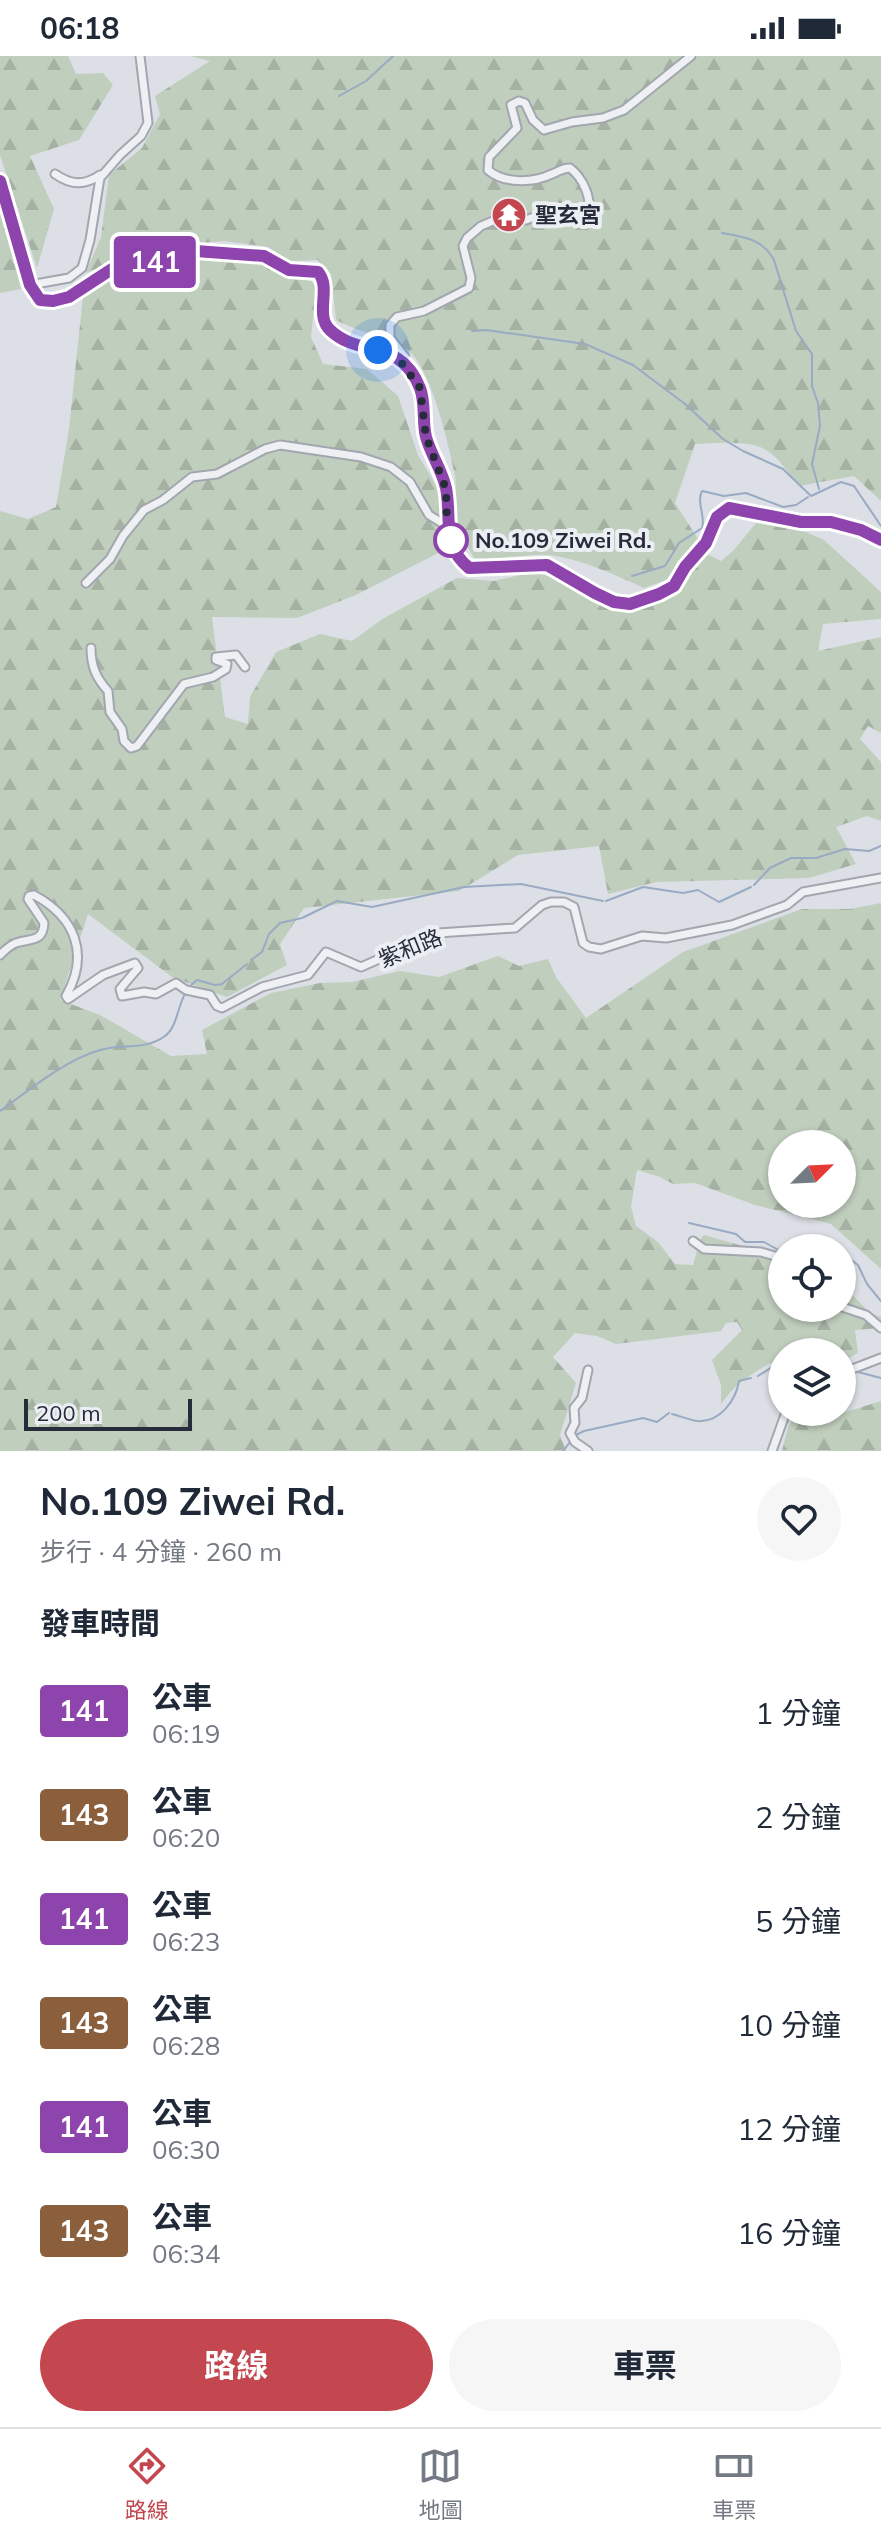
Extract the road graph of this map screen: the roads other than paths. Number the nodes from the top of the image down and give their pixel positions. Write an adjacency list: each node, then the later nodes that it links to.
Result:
1 (140, 56): 4 (street)
2 (691, 56): 7 (street)
3 (55, 174): 4 (street)
4 (102, 174): 6 (street)
5 (0, 181): 6 (street)
6 (30, 285): 7 (street)
7 (402, 363): 8 (street)
8 (447, 526): 9 (street); 10 (street)
9 (881, 540)
10 (86, 583)
11 (91, 648): 12 (street)
12 (245, 667)
13 (881, 878): 14 (street, 紫和路)
14 (0, 955)
15 (693, 1241): 16 (street)
16 (768, 1255)
17 (856, 1312): 18 (street)
18 (881, 1328)
19 (881, 1358): 20 (street)
20 (856, 1368)
21 (588, 1370): 23 (street)
22 (781, 1426): 24 (street)
23 (588, 1451)
24 (772, 1451)

